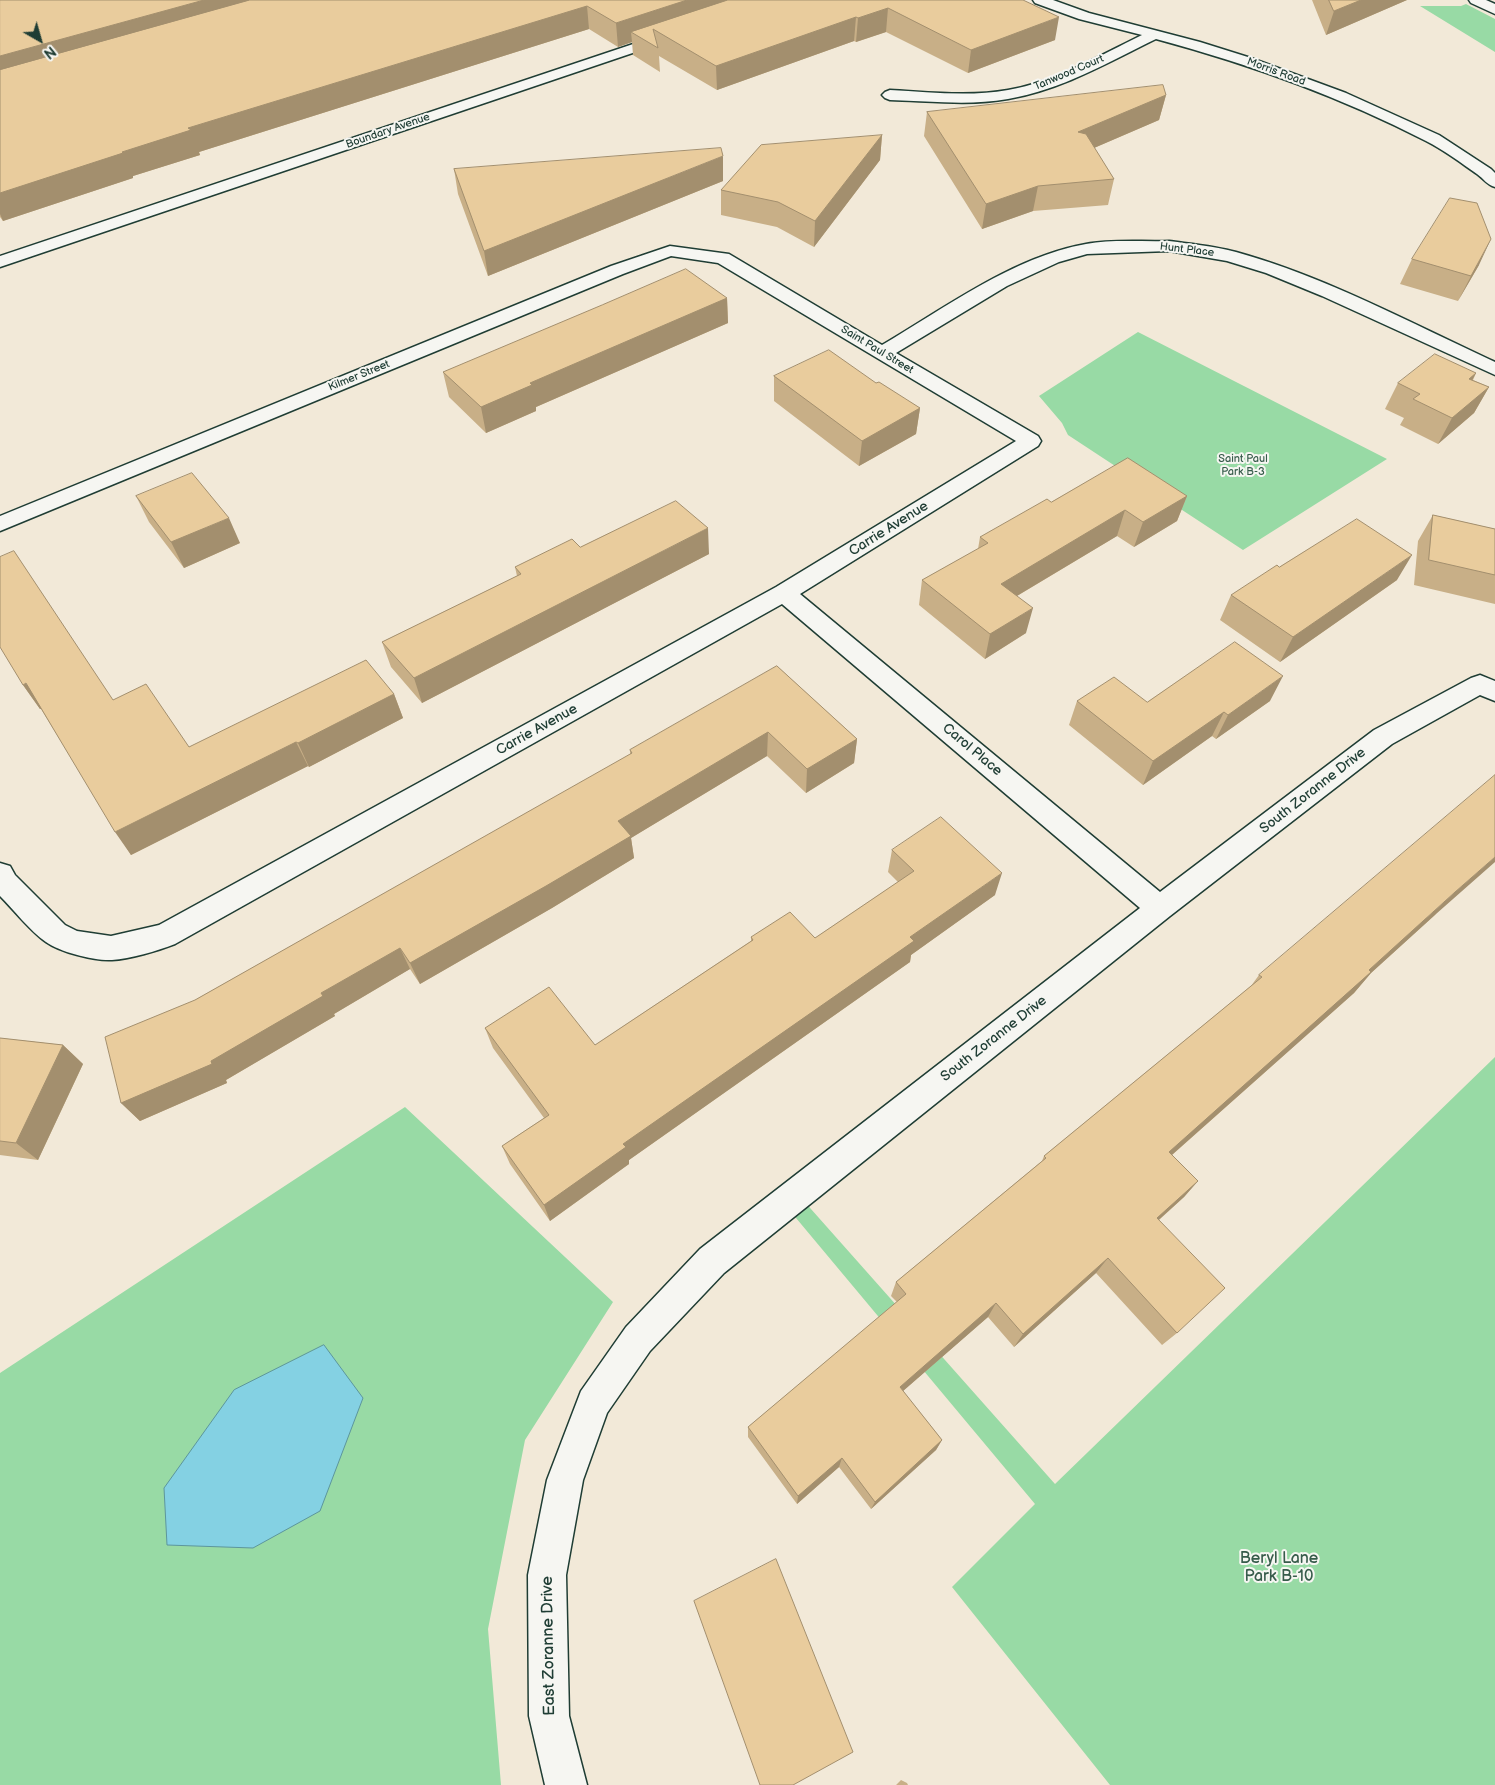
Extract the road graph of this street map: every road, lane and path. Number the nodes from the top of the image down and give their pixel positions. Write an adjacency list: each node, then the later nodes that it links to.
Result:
1 (1040, 0): 5 (main road, Morris Road)
2 (1476, 0): 3 (main road)
3 (1495, 10)
4 (682, 32): 9 (main road, Boundary Avenue)
5 (1154, 35): 6 (main road, Tanwood Court); 7 (main road, Morris Road)
6 (890, 95)
7 (1495, 182)
8 (723, 258): 10 (main road, Saint Paul Street); 13 (main road, Kilmer Street)
9 (0, 262)
10 (882, 353): 11 (main road, Hunt Place); 12 (main road, Saint Paul Street)
11 (1492, 363)
12 (1031, 442): 14 (main road, Carrie Avenue)
13 (0, 524)
14 (784, 593): 16 (main road, Carrie Avenue); 17 (main road, Carol Place)
15 (1482, 691): 17 (main road, South Zoranne Drive)
16 (0, 874)
17 (1160, 908): 18 (main road, South Zoranne Drive)
18 (576, 1448): 19 (main road, East Zoranne Drive)
19 (566, 1785)

